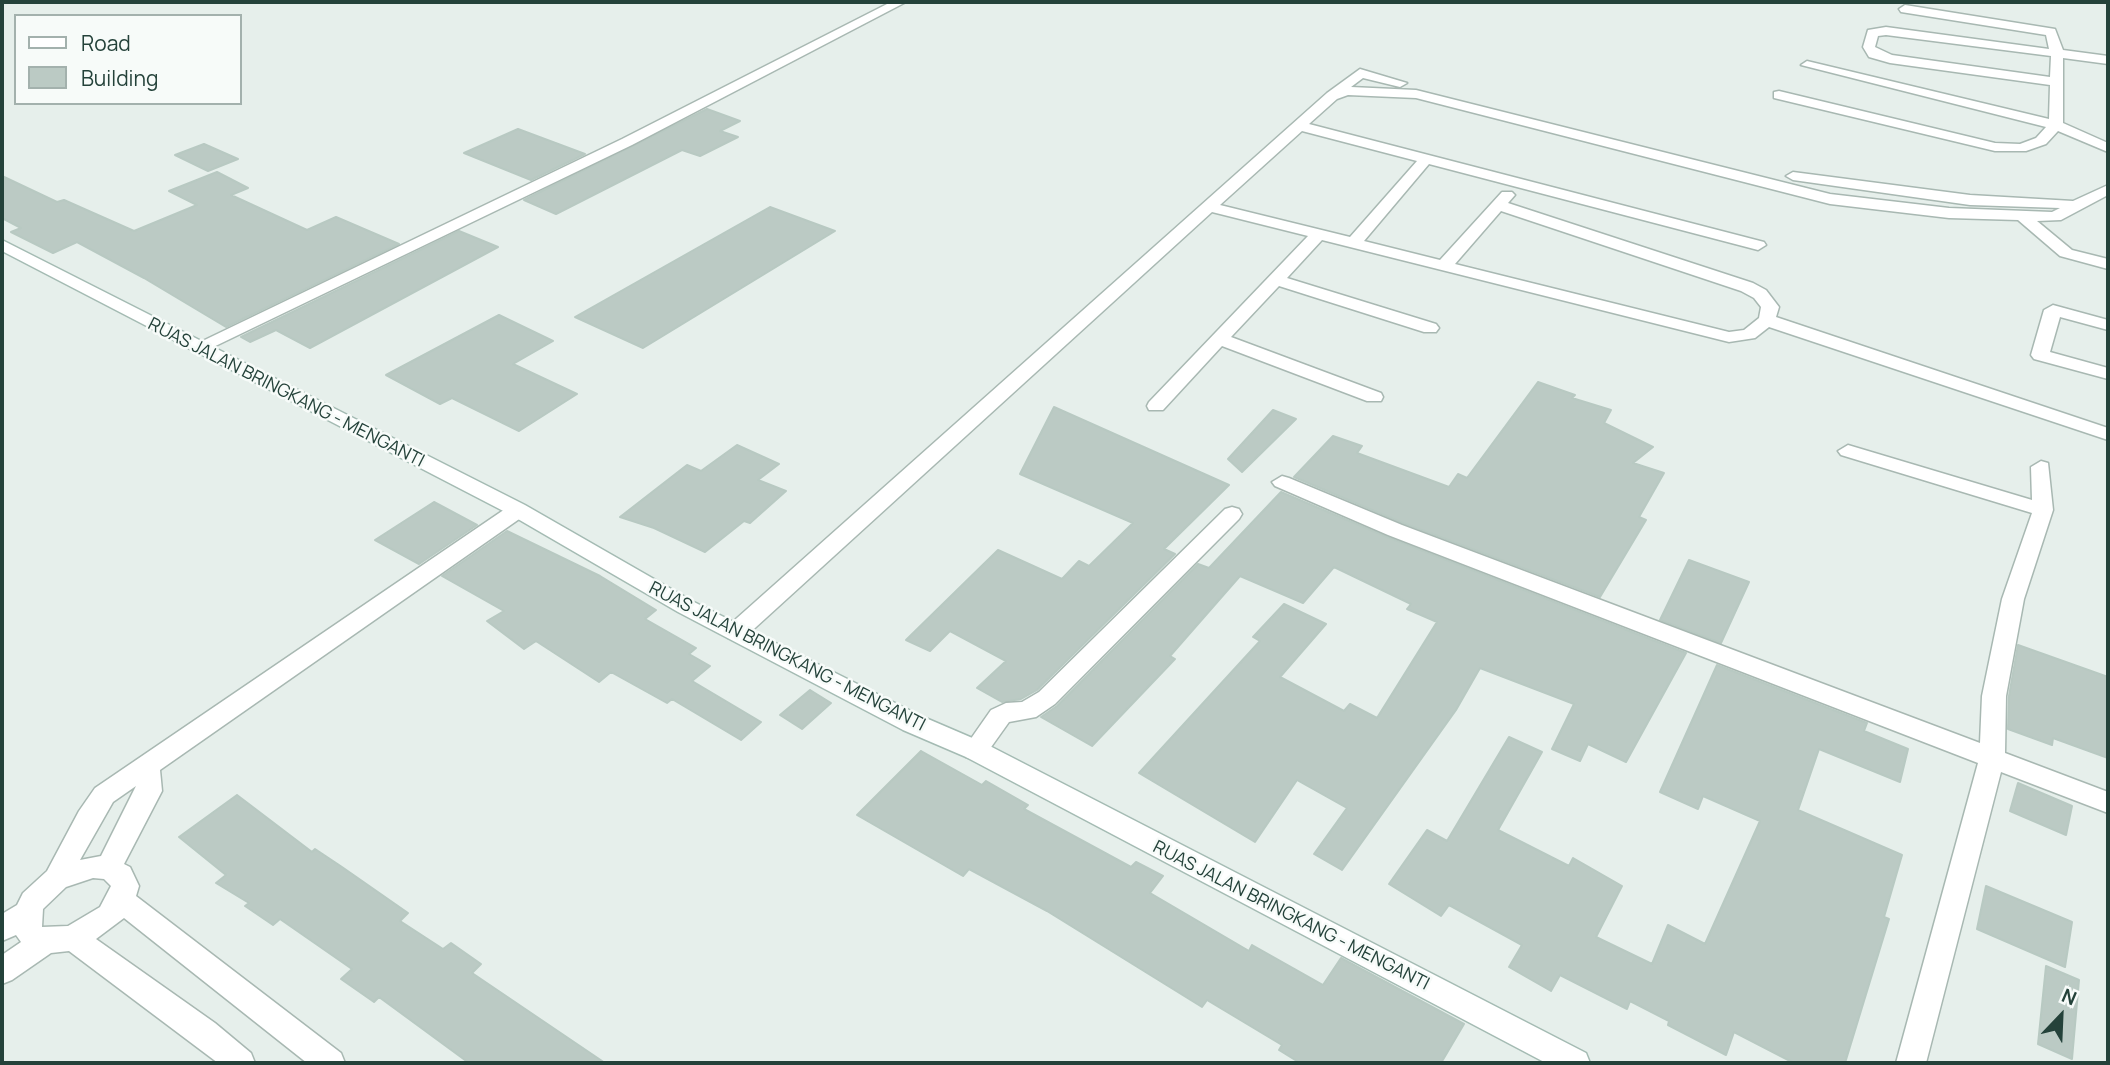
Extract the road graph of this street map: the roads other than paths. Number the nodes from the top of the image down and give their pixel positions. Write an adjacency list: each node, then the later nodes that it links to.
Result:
1 (900, 2): 32 (street)
2 (1905, 9): 3 (street)
3 (2057, 53): 4 (street); 6 (street); 6 (street)
4 (2108, 60)
5 (1807, 65): 8 (street)
6 (2057, 82): 8 (street)
7 (1780, 95): 8 (street)
8 (2056, 125): 10 (street)
9 (1299, 126): 11 (street); 12 (street); 18 (street)
10 (2108, 148)
11 (1426, 159): 13 (street); 22 (street)
12 (1687, 163): 14 (street); 19 (street)
13 (1517, 183): 17 (street); 24 (street)
14 (1896, 189): 16 (street); 19 (street)
15 (2108, 189): 16 (street)
16 (2081, 204): 20 (street)
17 (1497, 205): 26 (street); 28 (street)
18 (1209, 206): 21 (street); 43 (street)
19 (1909, 206): 20 (street)
20 (2024, 218): 25 (street)
21 (1319, 234): 22 (street); 27 (street)
22 (1354, 243): 26 (street)
23 (2, 245): 32 (street, RUAS JALAN BRINGKANG - MENGANTI)
24 (1758, 245)
25 (2108, 264)
26 (1444, 265): 28 (street)
27 (1276, 280): 30 (street); 31 (street)
28 (1767, 320): 36 (street)
29 (2108, 325): 33 (street)
30 (1430, 328)
31 (1219, 339): 34 (street); 35 (street)
32 (197, 348): 40 (street, RUAS JALAN BRINGKANG - MENGANTI)
33 (2108, 374)
34 (1374, 397)
35 (1156, 406)
36 (2108, 434)
37 (1848, 451): 41 (street)
38 (2041, 467): 41 (street)
39 (1282, 482): 45 (street)
40 (518, 510): 43 (street, RUAS JALAN BRINGKANG - MENGANTI); 46 (street)
41 (2043, 510): 45 (street)
42 (1232, 514): 44 (street)
43 (736, 632): 44 (street, RUAS JALAN BRINGKANG - MENGANTI)
44 (975, 750): 58 (street, RUAS JALAN BRINGKANG - MENGANTI)
45 (1993, 758): 47 (street); 59 (street)
46 (147, 765): 48 (street); 49 (street)
47 (2108, 803)
48 (108, 868): 49 (street); 50 (street)
49 (57, 879): 51 (street)
50 (121, 900): 53 (street); 57 (street)
51 (27, 913): 52 (street); 54 (street)
52 (2, 929)
53 (73, 938): 54 (street); 56 (street)
54 (45, 941): 55 (street)
55 (2, 971)
56 (240, 1063)
57 (330, 1063)
58 (1575, 1063)
59 (1911, 1063)

